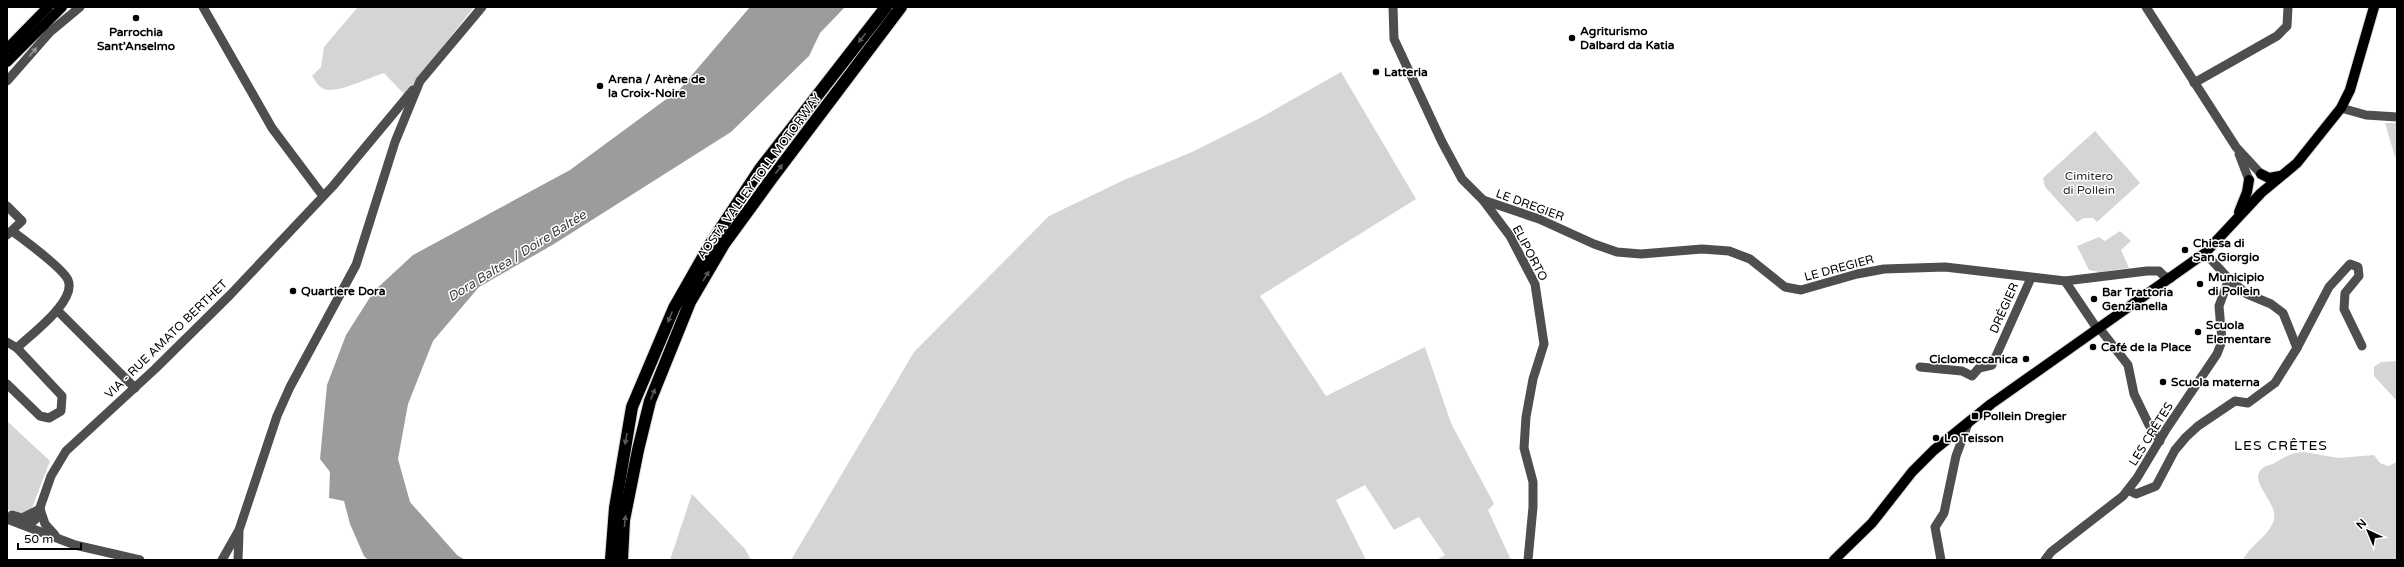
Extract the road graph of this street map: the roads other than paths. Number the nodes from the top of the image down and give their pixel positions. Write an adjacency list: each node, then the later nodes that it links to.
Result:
1 (48, 7): 12 (main road)
2 (62, 7): 15 (main road)
3 (80, 7): 16 (street, one-way to 3)
4 (203, 7): 26 (street)
5 (482, 7): 17 (street, VIA - RUE AMATO BERTHET)
6 (886, 7): 59 (highway, AOSTA VALLEY TOLL MOTORWAY, one-way to 59)
7 (901, 7): 60 (highway, AOSTA VALLEY TOLL MOTORWAY, one-way to 7)
8 (1393, 7): 27 (street, ELIPORTO)
9 (2146, 7): 18 (street)
10 (2288, 7): 18 (street)
11 (2374, 7): 19 (main road)
12 (22, 33): 13 (main road); 14 (main road)
13 (7, 44)
14 (7, 49)
15 (7, 62)
16 (7, 81)
17 (420, 81): 26 (street, VIA - RUE AMATO BERTHET); 54 (street)
18 (2194, 83): 21 (street)
19 (2340, 108): 20 (street); 23 (main road)
20 (2397, 117)
21 (2236, 147): 22 (street); 24 (street)
22 (2261, 174): 23 (main road); 25 (main road)
23 (2282, 175): 25 (main road)
24 (2249, 180): 25 (main road); 29 (main road)
25 (2265, 188): 29 (main road)
26 (323, 196): 46 (street, VIA - RUE AMATO BERTHET)
27 (1483, 200): 32 (street, LE DREGIER); 61 (street, ELIPORTO)
28 (7, 206): 30 (street)
29 (2236, 218): 31 (main road)
30 (10, 233): 38 (street)
31 (2205, 252): 33 (main road); 34 (street)
32 (2031, 278): 35 (street, LE DREGIER); 44 (street, DRÉGIER)
33 (2171, 278): 35 (street, LE DREGIER); 39 (main road)
34 (2229, 279): 37 (street); 48 (street, LES CRÊTES)
35 (2065, 281): 39 (street)
36 (2283, 299): 37 (street)
37 (2278, 308): 43 (street)
38 (57, 310): 42 (street); 46 (street)
39 (2099, 329): 47 (main road); 48 (street)
40 (7, 342): 42 (street)
41 (2362, 346): 43 (street)
42 (17, 348): 45 (street)
43 (2297, 348): 49 (street)
44 (1920, 367)
45 (7, 384)
46 (135, 388): 50 (street, VIA - RUE AMATO BERTHET)
47 (1969, 421): 62 (main road); 63 (street)
48 (2160, 441): 49 (street, LES CRÊTES)
49 (2128, 490): 64 (street, LES CRÊTES)
50 (40, 509): 51 (street); 53 (street); 55 (street)
51 (7, 514)
52 (7, 519): 53 (street)
53 (21, 524): 55 (street)
54 (239, 530): 57 (street); 58 (street)
55 (56, 536): 56 (street)
56 (140, 560)
57 (222, 560)
58 (238, 560)
59 (610, 560)
60 (622, 560)
61 (1528, 560)
62 (1834, 560)
63 (1941, 560)
64 (2045, 560)

